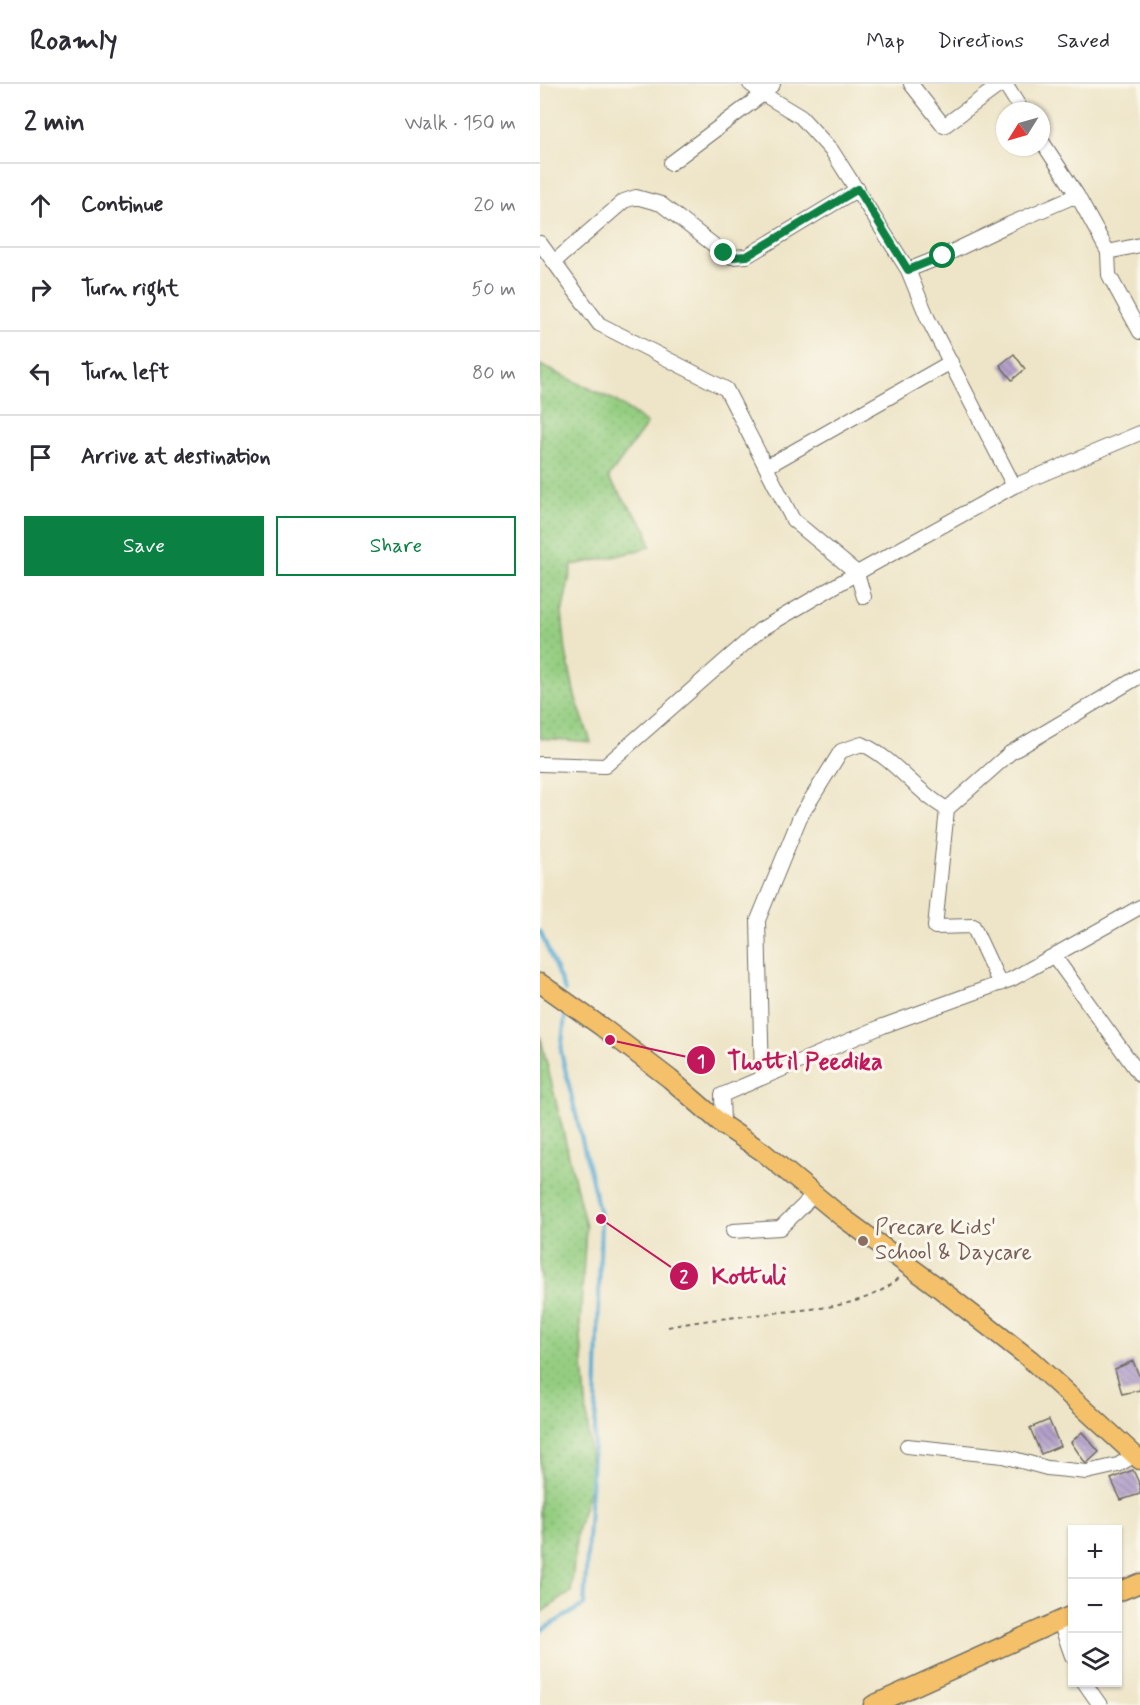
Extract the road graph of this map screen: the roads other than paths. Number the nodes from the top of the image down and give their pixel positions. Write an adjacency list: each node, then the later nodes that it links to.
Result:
1 (750, 84): 5 (street)
2 (773, 84): 5 (street)
3 (911, 84): 4 (street)
4 (1003, 84): 6 (street)
5 (763, 94): 8 (street); 9 (street)
6 (1016, 102)
7 (1050, 154): 10 (street)
8 (671, 163)
9 (858, 189): 14 (street); 15 (street)
10 (1077, 195): 13 (street); 15 (street)
11 (540, 243): 14 (street)
12 (1140, 244): 13 (street)
13 (1108, 252): 16 (street)
14 (554, 262): 19 (street)
15 (908, 270): 17 (street)
16 (1140, 332)
17 (951, 362): 19 (street); 20 (street)
18 (1140, 433): 20 (street)
19 (766, 467): 21 (street)
20 (1014, 486): 21 (street)
21 (857, 573): 22 (street); 24 (street)
22 (864, 597)
23 (1140, 676): 25 (street)
24 (540, 764)
25 (947, 809): 29 (street); 31 (street)
26 (1140, 907): 27 (street)
27 (1054, 956): 29 (street); 30 (street)
28 (541, 984): 32 (main road)
29 (1000, 984): 31 (street)
30 (1140, 1075)
31 (762, 1078): 32 (street)
32 (723, 1125): 33 (main road)
33 (813, 1193): 34 (street); 36 (main road)
34 (733, 1231)
35 (907, 1446): 36 (street)
36 (1138, 1457)
37 (1140, 1583): 38 (main road)
38 (1122, 1590)
39 (1066, 1619): 41 (main road)
40 (1087, 1687): 42 (street)
41 (873, 1705)
42 (1100, 1705)

